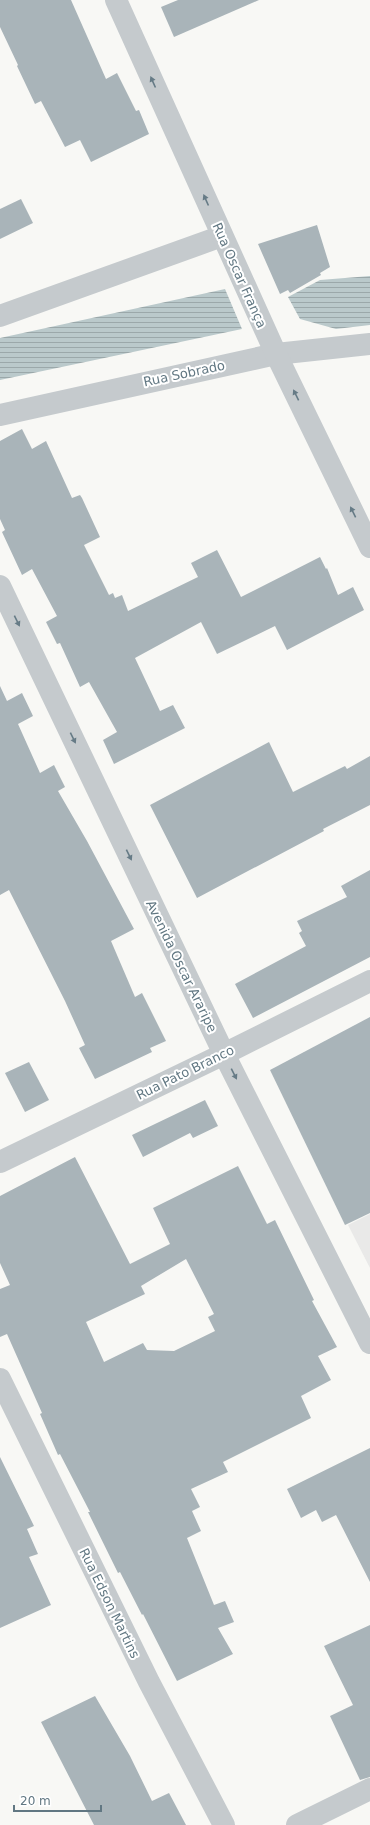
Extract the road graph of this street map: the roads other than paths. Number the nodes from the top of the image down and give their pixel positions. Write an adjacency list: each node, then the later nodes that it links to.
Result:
1 (116, 0): 2 (street, Rua Oscar França, one-way to 1)
2 (222, 236): 3 (street); 5 (street, Rua Oscar França)
3 (0, 316)
4 (370, 344): 5 (street, Rua Sobrado)
5 (276, 354): 6 (street, Rua Sobrado); 7 (street, Rua Oscar França, one-way to 5)
6 (0, 415)
7 (370, 546)
8 (0, 586): 10 (street, Avenida Oscar Araripe, one-way to 10)
9 (370, 981): 10 (street, Rua Pato Branco)
10 (224, 1054): 11 (street, Rua Pato Branco); 12 (street, Avenida Oscar Araripe, one-way to 12)
11 (0, 1162)
12 (370, 1344)
13 (0, 1379): 15 (street, Rua Edson Martins)
14 (370, 1789): 16 (street)
15 (224, 1825)
16 (297, 1825)

